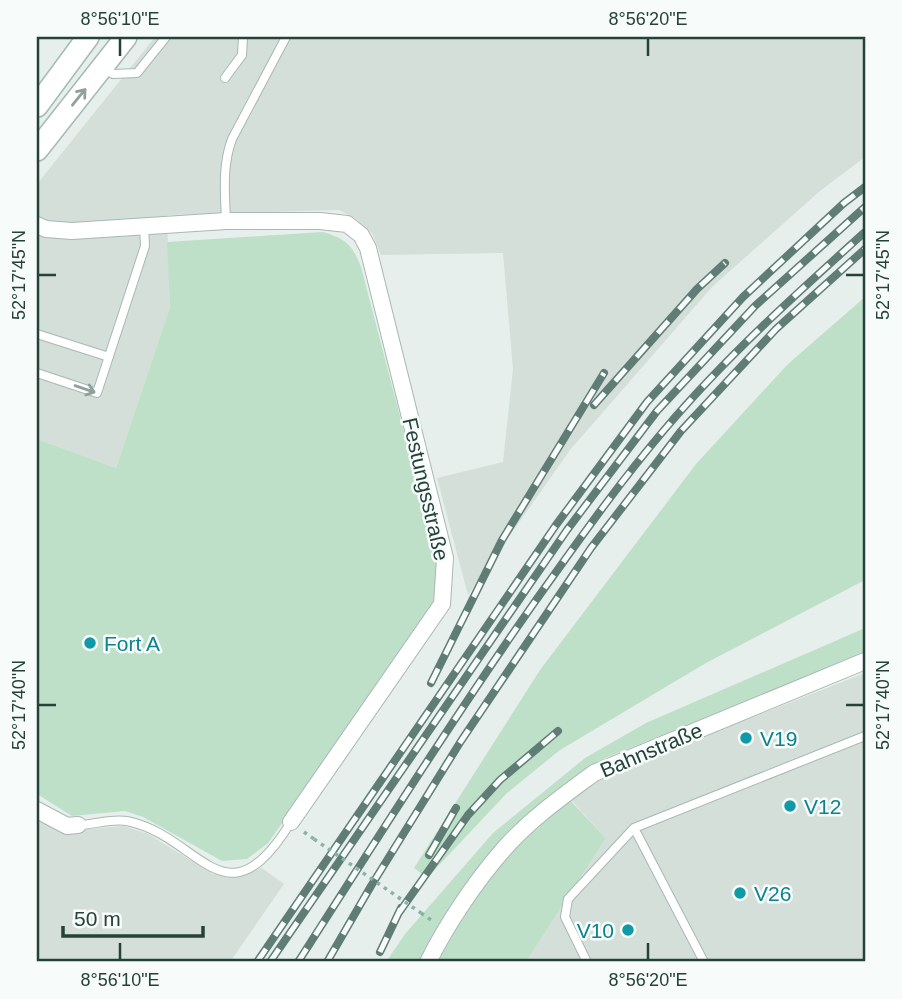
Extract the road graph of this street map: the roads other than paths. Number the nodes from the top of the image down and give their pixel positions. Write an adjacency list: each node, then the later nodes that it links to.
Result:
1 (126, 37): 6 (main road)
2 (166, 37): 6 (lane)
3 (243, 37): 7 (lane)
4 (286, 37): 10 (lane)
5 (83, 44): 6 (main road); 8 (main road)
6 (102, 68): 9 (main road, one-way to 6)
7 (225, 78)
8 (37, 106)
9 (37, 150)
10 (226, 221): 12 (street, Festungsstraße); 19 (street, Festungsstraße)
11 (37, 225): 12 (street, Festungsstraße)
12 (144, 226): 14 (lane)
13 (37, 334): 14 (lane)
14 (109, 358): 15 (lane, one-way to 14)
15 (37, 373)
16 (865, 661): 22 (street, Bahnstraße)
17 (865, 736): 21 (lane)
18 (37, 810): 20 (street, Festungsstraße)
19 (290, 822): 20 (lane, Festungsstraße)
20 (78, 825)
21 (634, 828): 23 (lane); 24 (lane)
22 (428, 962)
23 (587, 962)
24 (704, 962)

